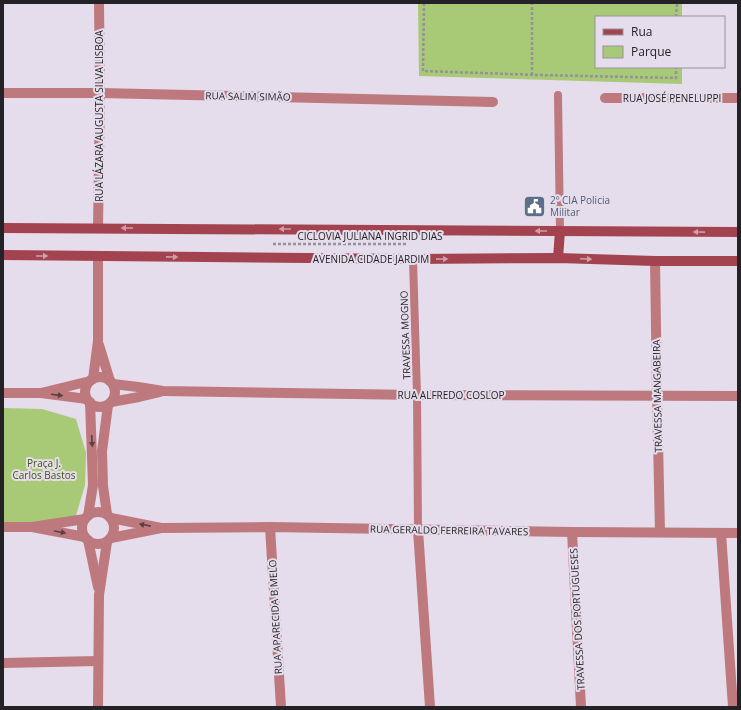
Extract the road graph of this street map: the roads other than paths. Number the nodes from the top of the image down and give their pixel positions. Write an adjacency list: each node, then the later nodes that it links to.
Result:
1 (99, 3): 3 (street, RUA LÁZARA AUGUSTA SILVA LISBOA)
2 (3, 93): 3 (street, RUA SALIM SIMÃO)
3 (100, 93): 7 (street, RUA SALIM SIMÃO); 9 (street, RUA LÁZARA AUGUSTA SILVA LISBOA)
4 (558, 95): 10 (lane)
5 (605, 98): 6 (street, RUA JOSÉ PENELUPPI)
6 (738, 98)
7 (493, 102)
8 (3, 228): 9 (main road)
9 (98, 228): 10 (main road, one-way to 9)
10 (560, 231): 11 (main road, one-way to 10); 14 (main road)
11 (738, 232)
12 (3, 256): 13 (main road, AVENIDA CIDADE JARDIM, one-way to 13)
13 (98, 256): 15 (main road, AVENIDA CIDADE JARDIM, one-way to 15); 18 (street)
14 (558, 258): 15 (main road, AVENIDA CIDADE JARDIM, one-way to 14); 16 (main road, AVENIDA CIDADE JARDIM, one-way to 16)
15 (413, 259): 24 (lane, TRAVESSA MOGNO)
16 (655, 260): 17 (main road, AVENIDA CIDADE JARDIM); 25 (street, TRAVESSA MANGABEIRA)
17 (738, 261)
18 (98, 341): 19 (street); 20 (street)
19 (92, 380): 20 (street); 23 (street); 27 (street)
20 (111, 382): 21 (street); 28 (street)
21 (163, 391): 24 (street, RUA ALFREDO COSLOP); 28 (street)
22 (3, 393): 23 (street)
23 (41, 393): 27 (street, one-way to 27)
24 (417, 395): 25 (street, RUA ALFREDO COSLOP); 35 (lane, TRAVESSA MOGNO)
25 (657, 395): 26 (street, RUA ALFREDO COSLOP); 37 (street, TRAVESSA MANGABEIRA)
26 (738, 396)
27 (89, 401): 28 (street); 30 (street, one-way to 30)
28 (110, 403): 29 (street)
29 (109, 516): 30 (street); 34 (street, one-way to 29); 41 (street)
30 (86, 518): 32 (street); 40 (street)
31 (3, 527): 32 (street)
32 (32, 527): 40 (street, one-way to 40)
33 (270, 527): 34 (street, RUA GERALDO FERREIRA TAVARES); 35 (street, RUA GERALDO FERREIRA TAVARES); 46 (street, RUA APARECIDA B MELO)
34 (161, 528): 41 (street)
35 (418, 530): 36 (street, RUA GERALDO FERREIRA TAVARES); 47 (street)
36 (572, 532): 37 (street, RUA GERALDO FERREIRA TAVARES); 48 (street, TRAVESSA DOS PORTUGUESES)
37 (660, 532): 38 (street, RUA GERALDO FERREIRA TAVARES)
38 (721, 533): 39 (street, RUA GERALDO FERREIRA TAVARES); 49 (street)
39 (738, 533)
40 (86, 538): 41 (street); 42 (street)
41 (109, 540): 42 (street)
42 (99, 595): 43 (street)
43 (98, 661): 44 (street); 45 (street)
44 (3, 663)
45 (98, 707)
46 (280, 707)
47 (430, 707)
48 (581, 707)
49 (733, 707)

